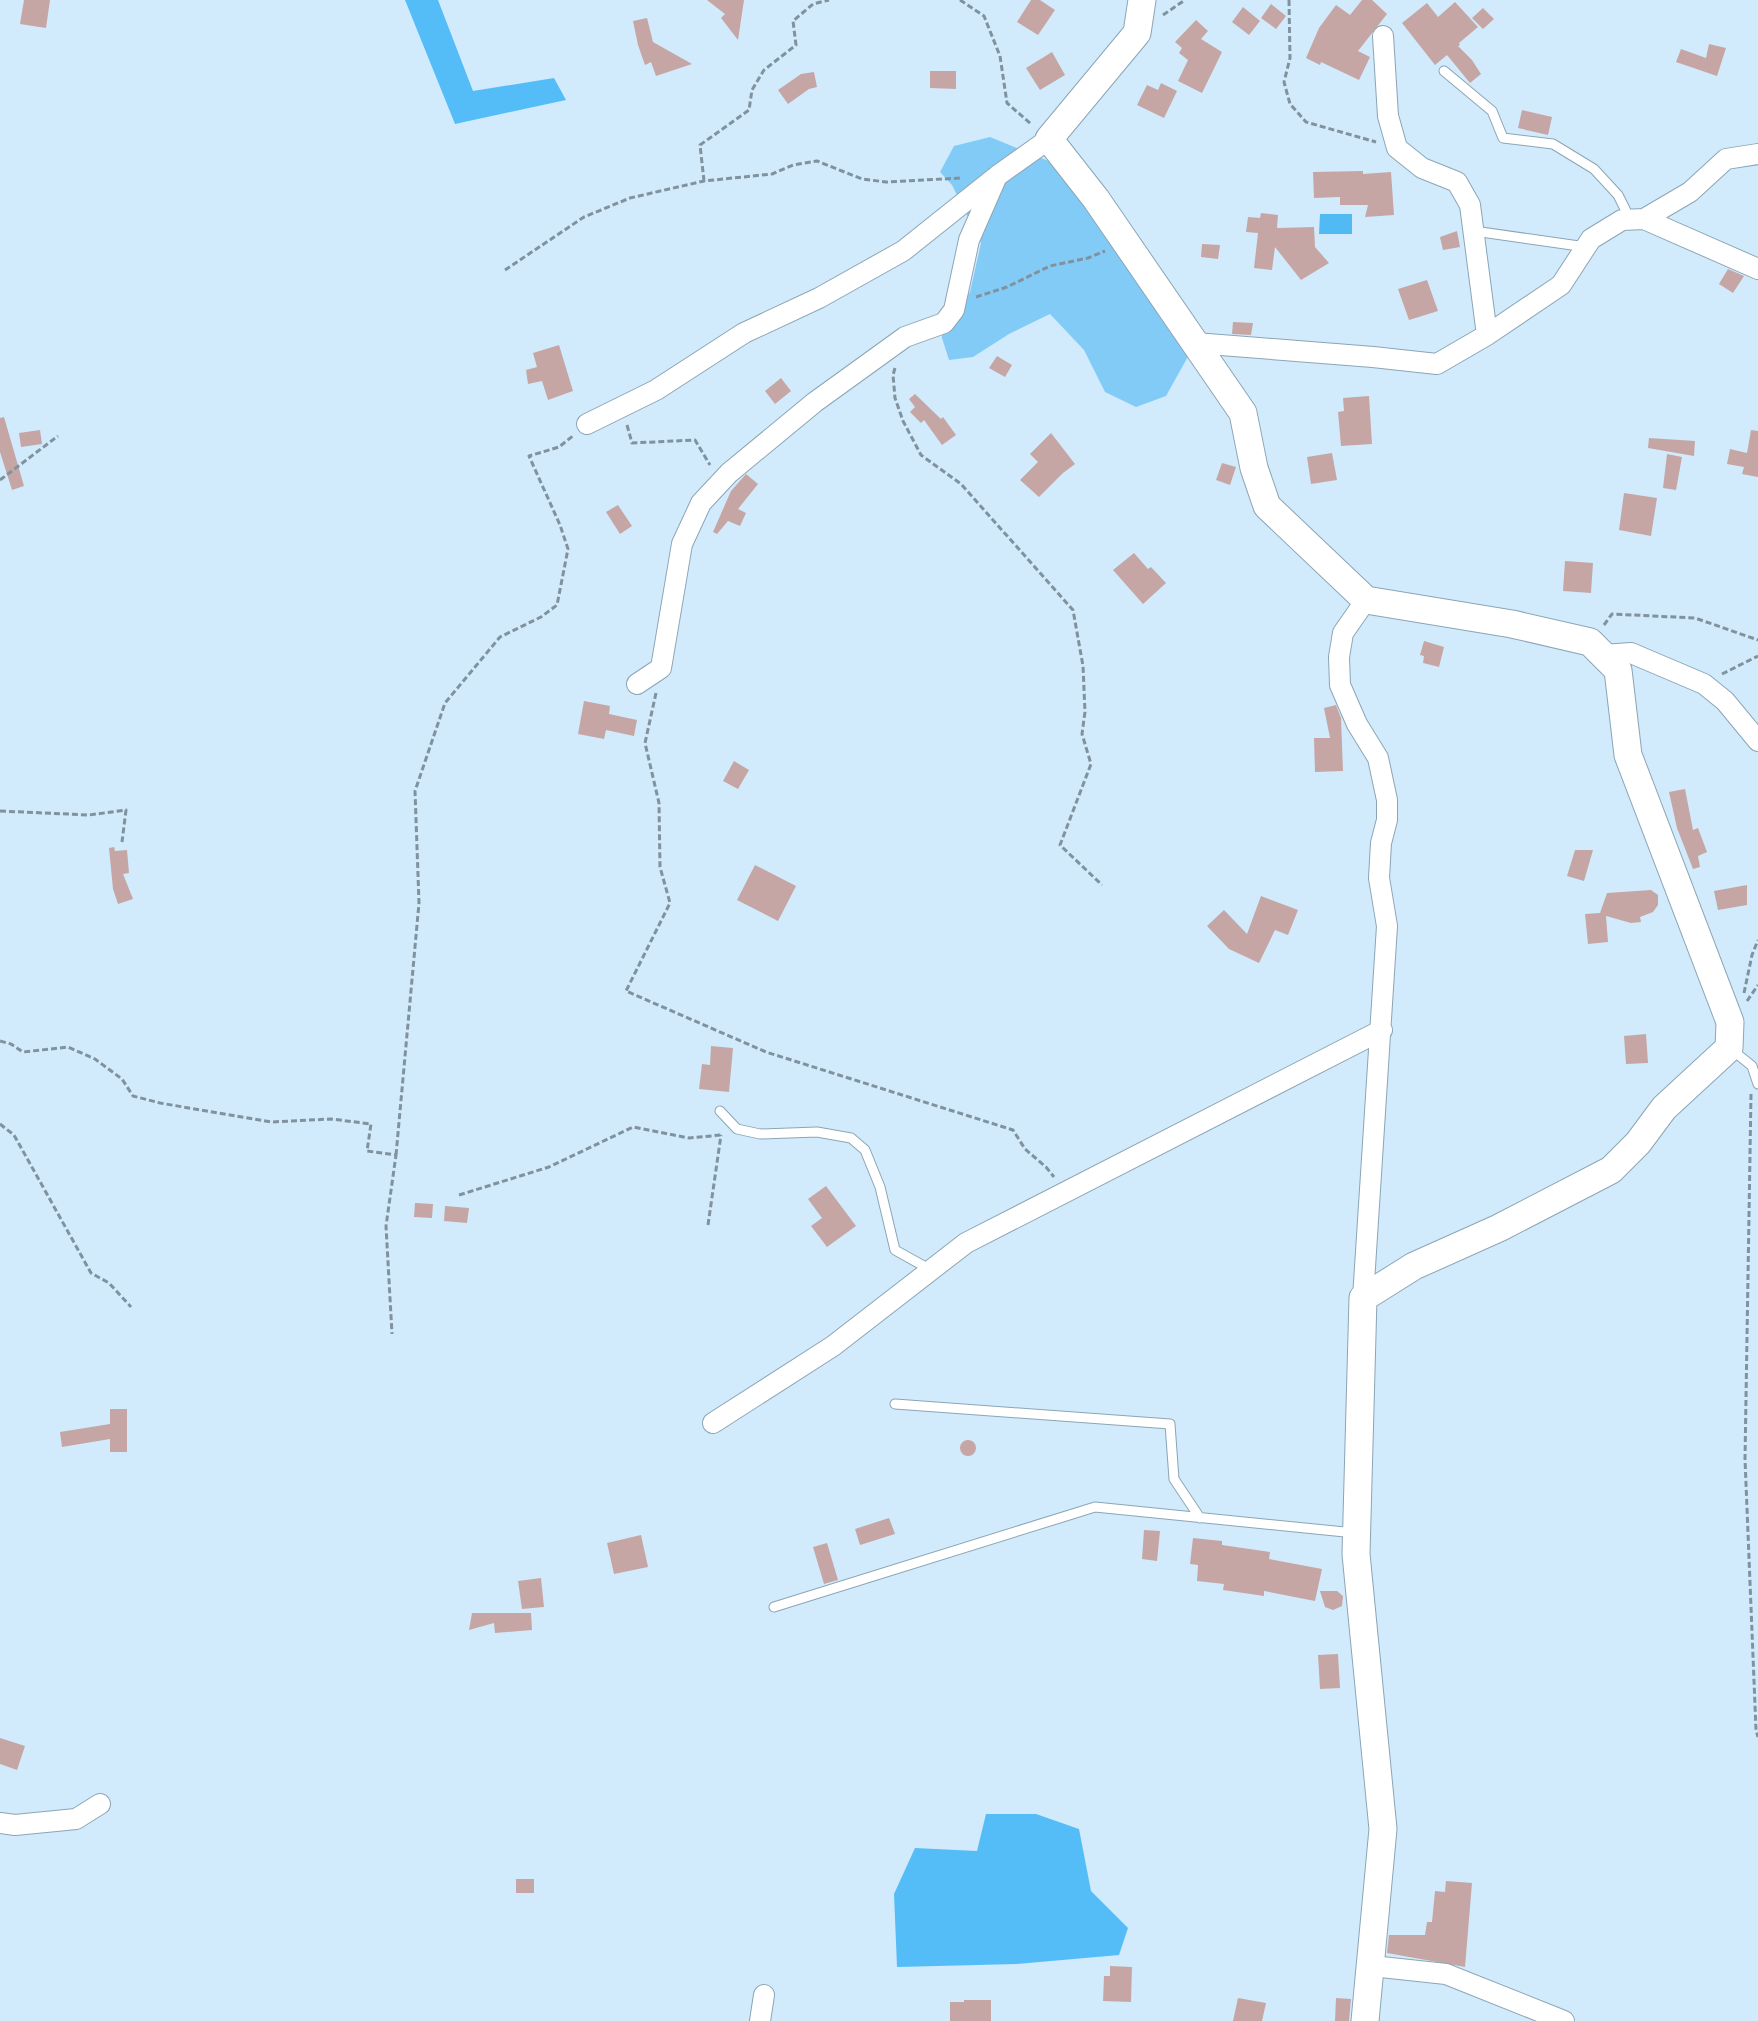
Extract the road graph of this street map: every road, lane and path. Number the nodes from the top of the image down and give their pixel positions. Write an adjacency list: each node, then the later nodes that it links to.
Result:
1 (829, 0): 12 (path)
2 (960, 0): 7 (path)
3 (1142, 0): 7 (street)
4 (1289, 0): 8 (path)
5 (1383, 36): 8 (street)
6 (1444, 71): 13 (lane)
7 (1049, 139): 10 (street); 15 (street)
8 (1397, 148): 14 (street)
9 (1758, 154): 13 (street)
10 (997, 176): 19 (street); 23 (street)
11 (964, 178): 12 (path)
12 (704, 181): 18 (path)
13 (1637, 219): 16 (street); 17 (street)
14 (1474, 231): 16 (lane); 20 (street)
15 (1126, 243): 19 (path); 22 (street)
16 (1586, 248): 20 (street)
17 (1758, 269)
18 (505, 270)
19 (956, 304): 21 (street)
20 (1487, 335): 22 (street)
21 (905, 337): 27 (street); 38 (path)
22 (1195, 343): 28 (street)
23 (619, 409): 24 (street); 27 (path)
24 (587, 424): 50 (path)
25 (58, 436): 26 (path)
26 (0, 480)
27 (721, 482): 32 (street)
28 (1366, 600): 30 (street); 41 (street)
29 (1758, 640): 30 (path)
30 (1597, 649): 34 (street); 43 (street)
31 (1758, 656): 34 (path)
32 (661, 668): 33 (street); 51 (path)
33 (637, 684)
34 (1704, 684): 35 (street)
35 (1758, 741)
36 (0, 811): 37 (path)
37 (122, 842)
38 (1102, 885)
39 (1758, 940): 40 (path)
40 (1743, 998)
41 (1382, 1030): 51 (street); 55 (street)
42 (0, 1041): 50 (path)
43 (1729, 1048): 44 (lane); 55 (street)
44 (1752, 1066): 45 (lane); 63 (path)
45 (1758, 1084)
46 (720, 1111): 47 (lane)
47 (728, 1119): 49 (path); 54 (lane)
48 (0, 1124): 56 (path)
49 (721, 1135): 52 (path); 53 (path)
50 (396, 1155): 57 (path)
51 (1066, 1192): 54 (street)
52 (459, 1195)
53 (708, 1225)
54 (932, 1270): 59 (street)
55 (1363, 1298): 61 (street)
56 (131, 1307)
57 (392, 1334)
58 (895, 1404): 60 (lane)
59 (713, 1423)
60 (1200, 1518): 61 (lane); 62 (lane)
61 (1358, 1533): 66 (street)
62 (774, 1607)
63 (1758, 1737)
64 (100, 1804): 65 (street)
65 (0, 1823)
66 (1372, 1966): 69 (street); 70 (street)
67 (764, 1995): 68 (street)
68 (760, 2021)
69 (1365, 2021)
70 (1564, 2021)

